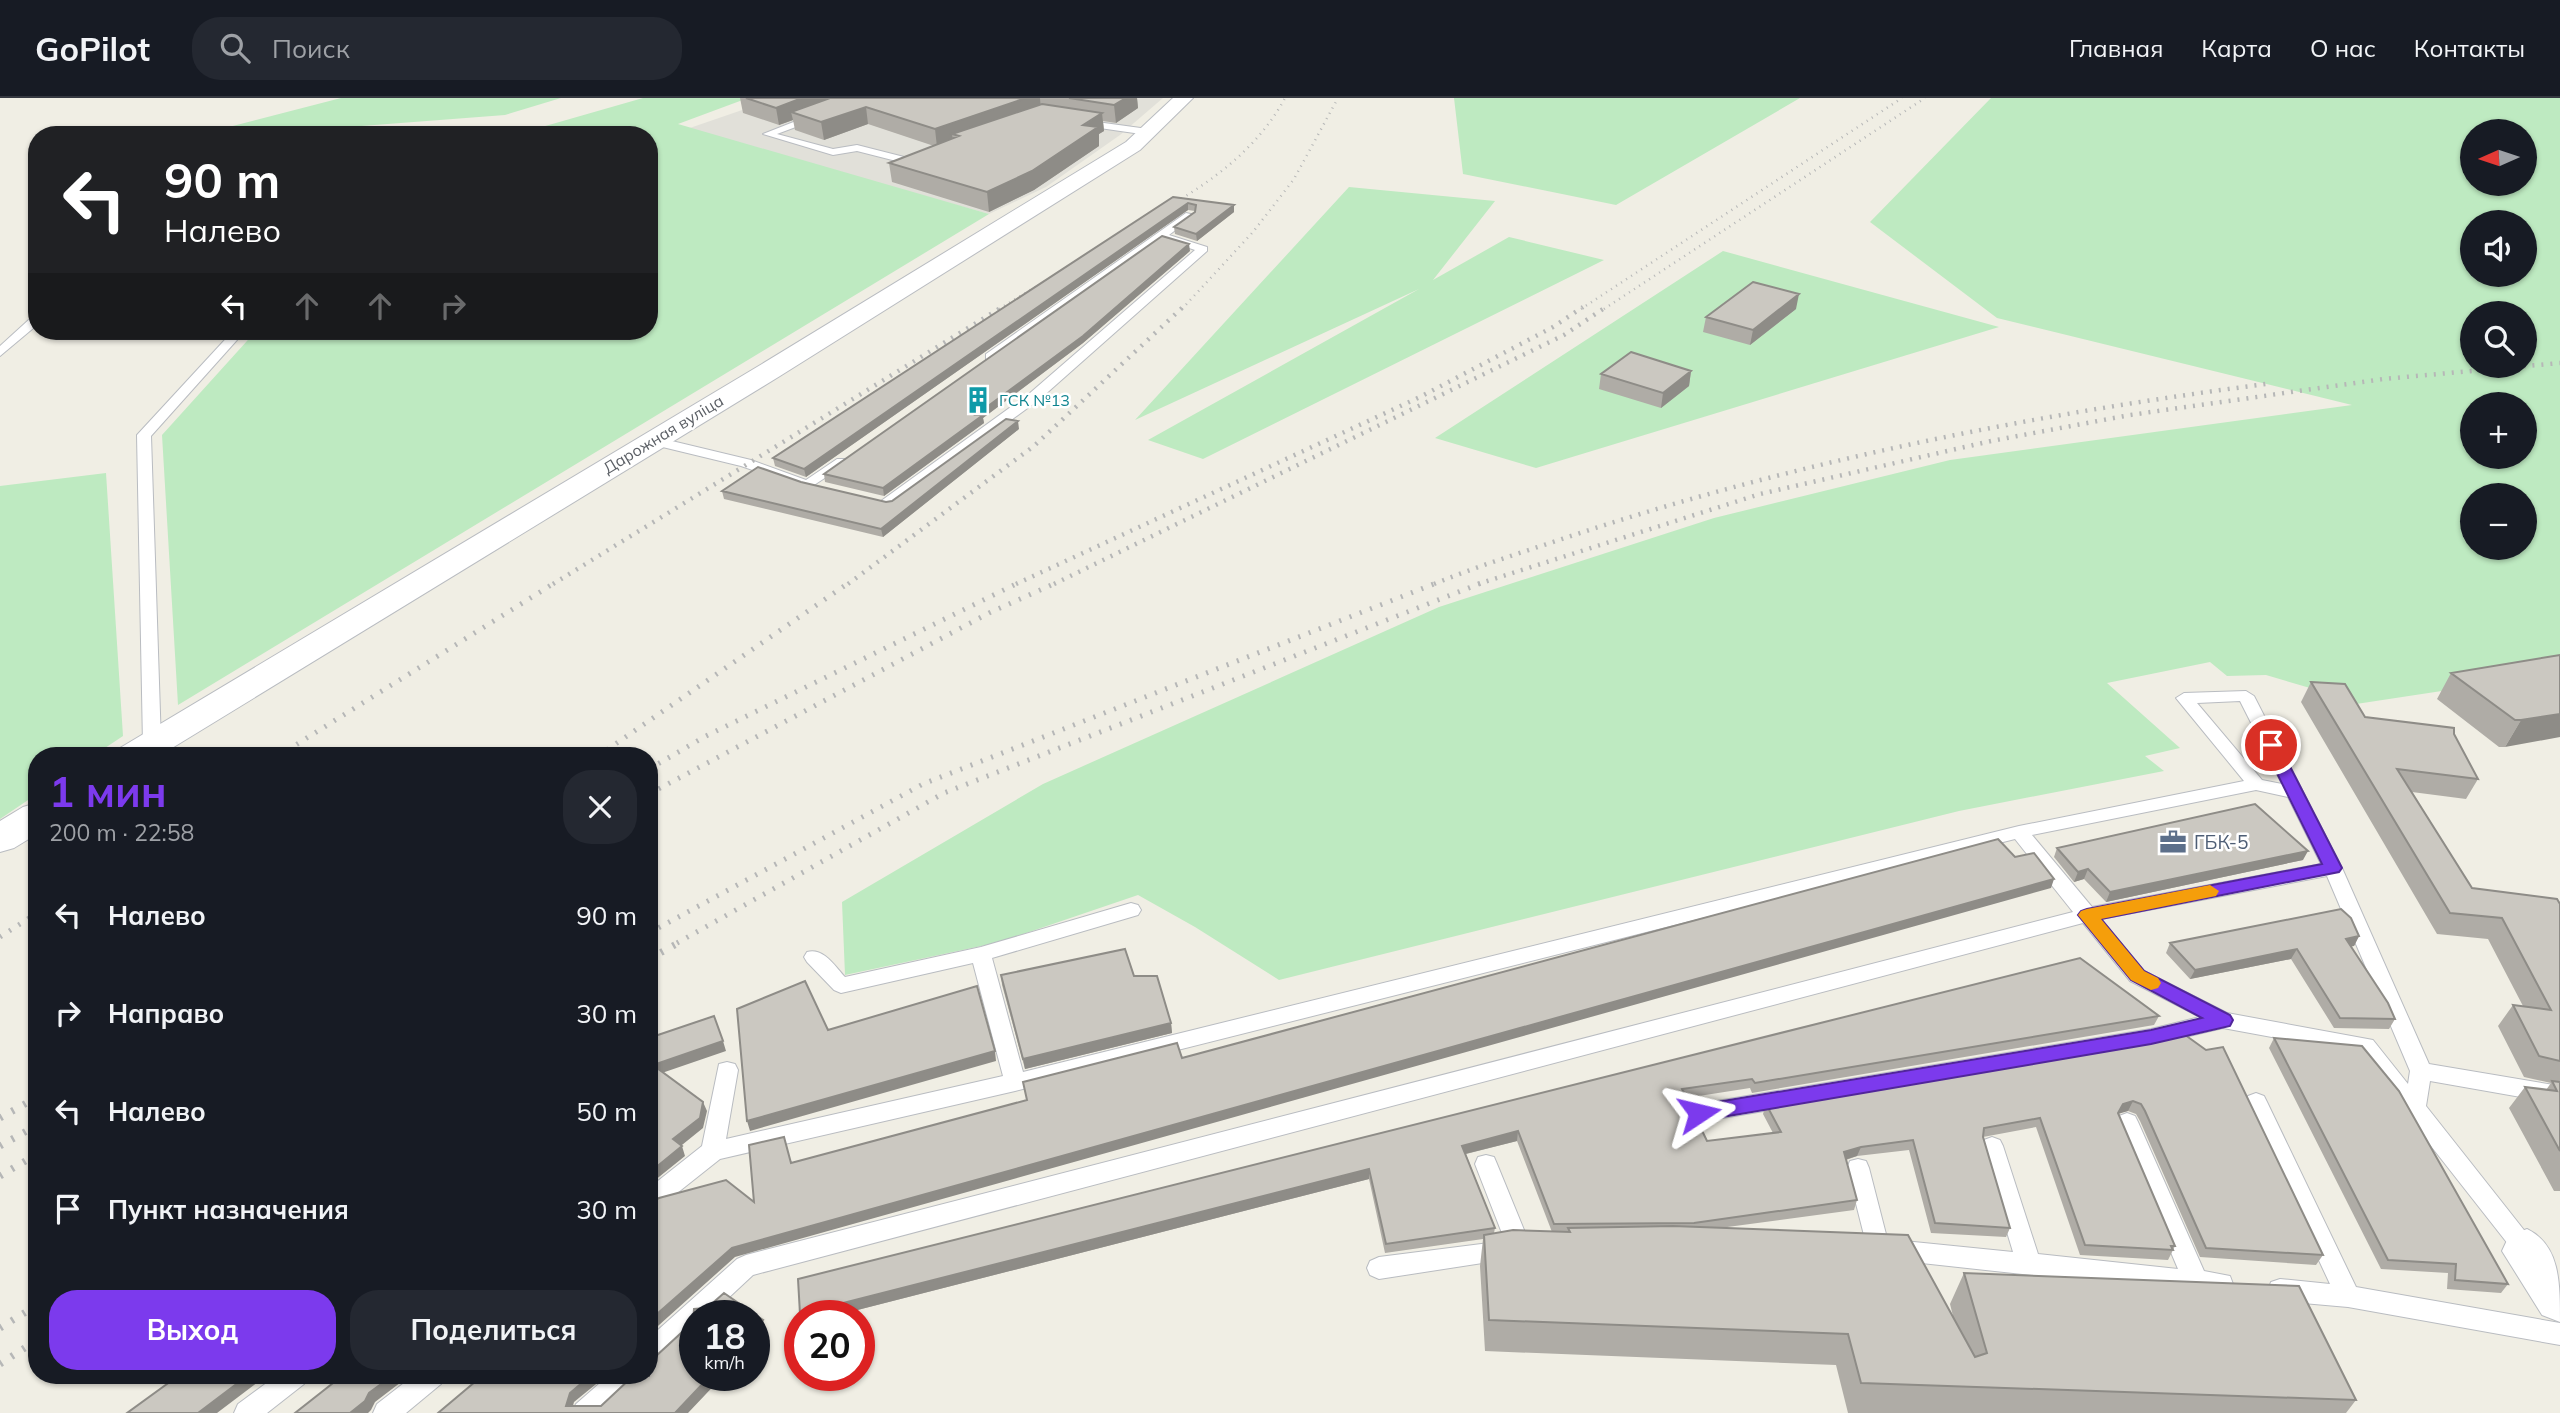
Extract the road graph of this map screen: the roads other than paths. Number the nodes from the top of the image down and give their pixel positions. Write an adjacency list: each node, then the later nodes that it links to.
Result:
1 (1184, 98): 4 (street, Дарожная вуліца)
2 (830, 111): 5 (lane)
3 (1066, 120): 4 (lane)
4 (1148, 132): 12 (street, Дарожная вуліца)
5 (934, 156)
6 (1190, 215): 7 (lane)
7 (1161, 236): 11 (lane); 14 (lane)
8 (28, 326): 10 (lane)
9 (231, 340): 15 (lane)
10 (0, 352)
11 (979, 365)
12 (651, 440): 13 (lane); 16 (street, Дарожная вуліца)
13 (854, 453)
14 (875, 501)
15 (143, 747)
16 (148, 747)
17 (2256, 783): 18 (lane); 18 (lane); 20 (lane)
18 (2296, 793): 22 (lane)
19 (28, 822): 21 (street)
20 (2019, 832): 24 (lane); 30 (lane)
21 (0, 839)
22 (2333, 868): 24 (lane); 29 (lane)
23 (1131, 910): 25 (lane)
24 (2087, 915): 27 (lane); 52 (lane)
25 (981, 954): 26 (lane); 30 (lane)
26 (814, 957)
27 (2223, 1020): 33 (lane); 34 (lane)
28 (727, 1070): 37 (lane)
29 (2421, 1071): 31 (lane); 33 (lane)
30 (1015, 1082): 37 (lane)
31 (2560, 1095)
32 (2256, 1102): 49 (lane)
33 (2414, 1109): 45 (lane)
34 (1699, 1113)
35 (2127, 1122): 48 (lane)
36 (1992, 1146): 46 (lane)
37 (713, 1151): 40 (lane)
38 (1486, 1164): 42 (lane)
39 (1858, 1168): 44 (lane)
40 (658, 1195)
41 (1852, 1246): 44 (lane)
42 (1519, 1247): 43 (lane); 47 (lane)
43 (1546, 1247)
44 (1877, 1248): 46 (lane)
45 (2544, 1251): 50 (street)
46 (2029, 1265): 48 (lane)
47 (1379, 1268)
48 (2196, 1282): 49 (lane)
49 (2348, 1296): 51 (lane)
50 (2560, 1299)
51 (2560, 1334)
52 (658, 1347)
53 (285, 1384): 56 (lane)
54 (422, 1384): 57 (lane)
55 (617, 1384): 58 (lane)
56 (247, 1413)
57 (386, 1413)
58 (585, 1413)

